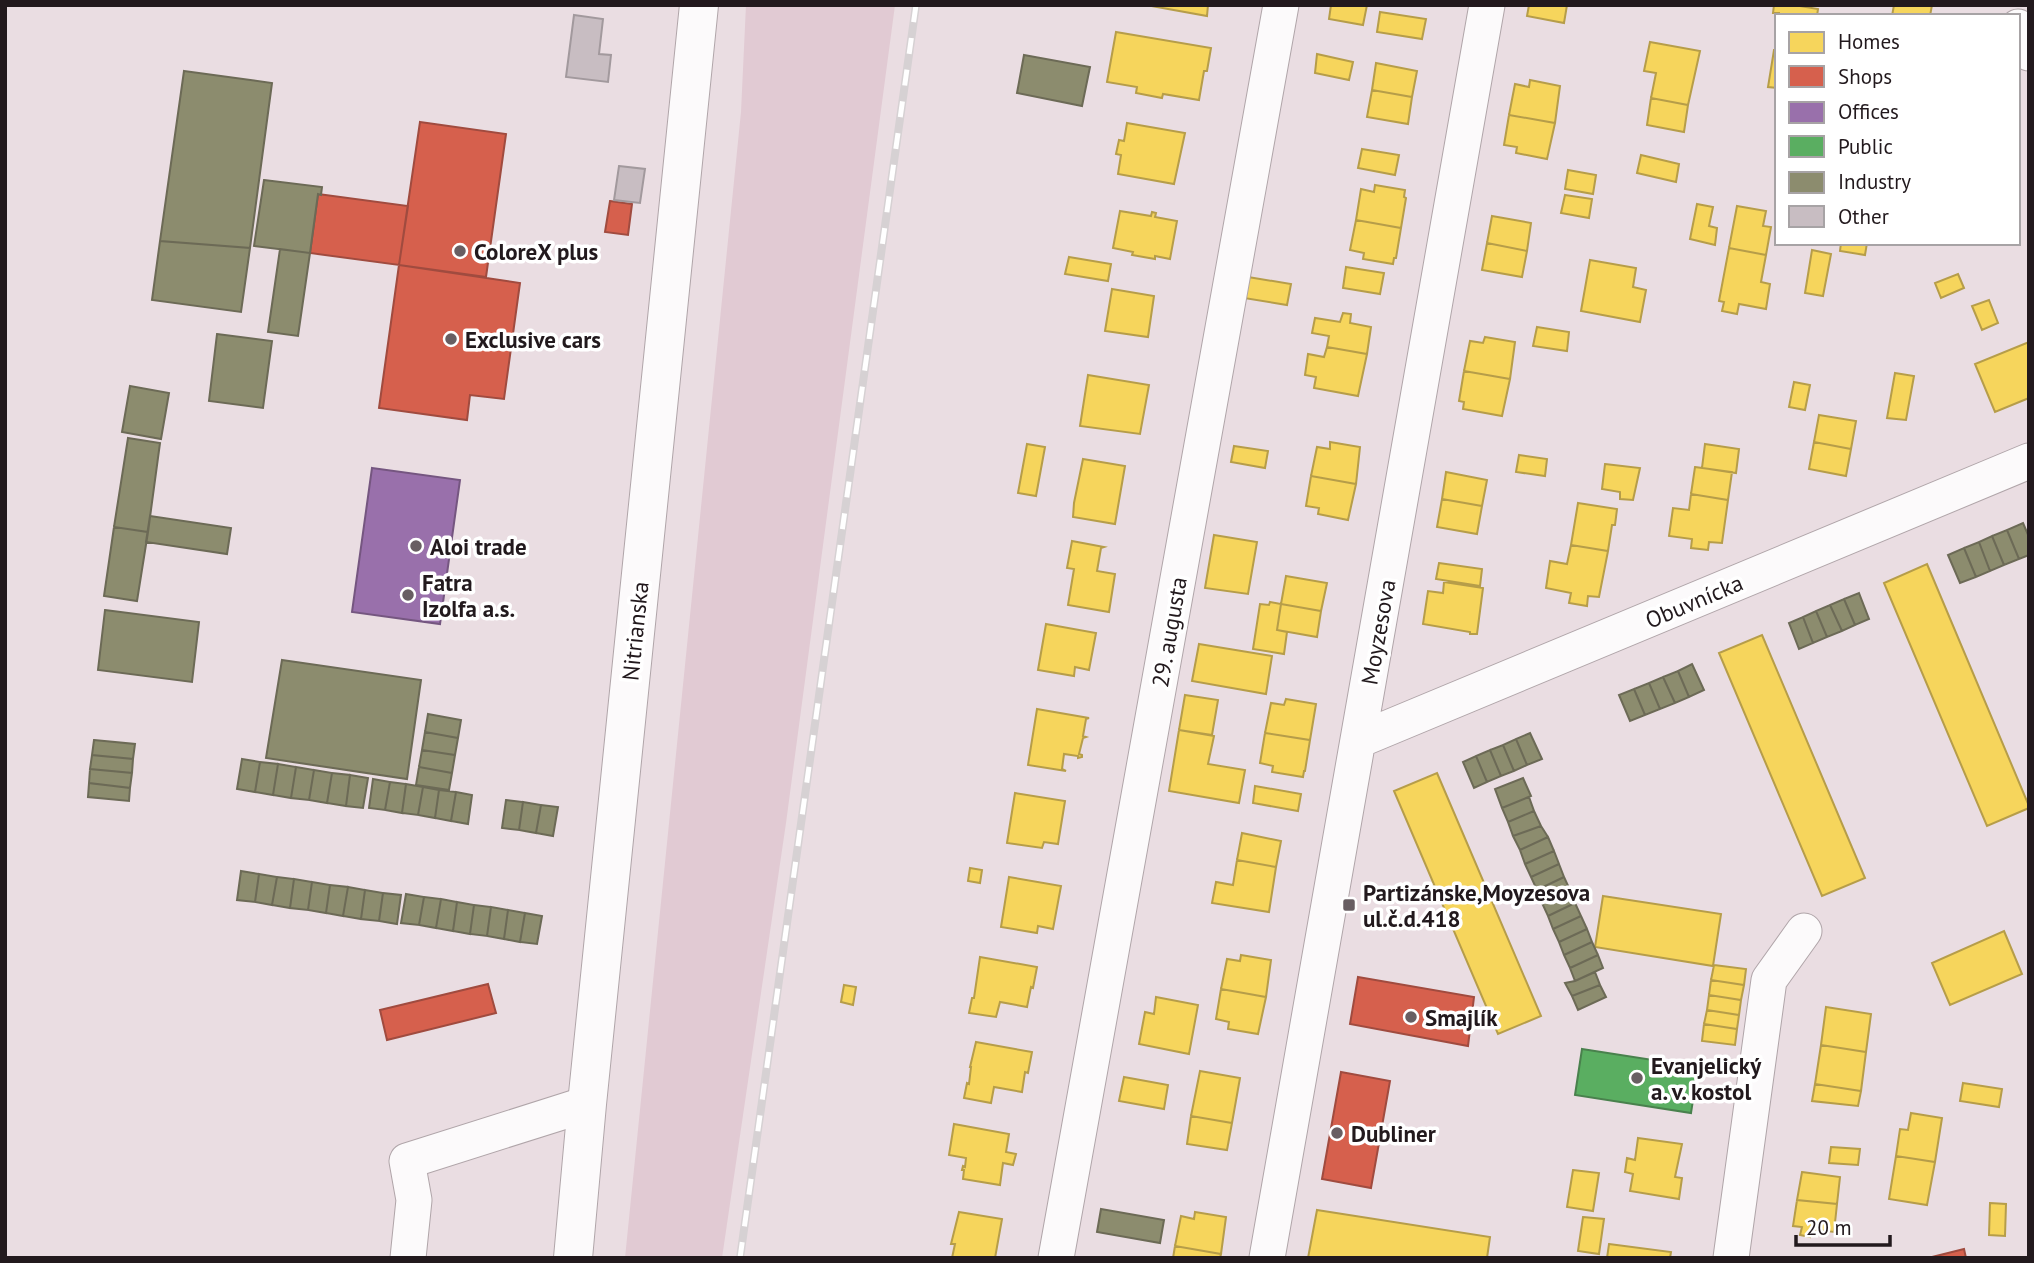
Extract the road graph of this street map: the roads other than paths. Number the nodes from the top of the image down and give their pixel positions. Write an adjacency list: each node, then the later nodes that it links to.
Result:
1 (699, 5): 9 (main road, Nitrianska)
2 (1281, 5): 12 (street, 29. augusta)
3 (1487, 5): 7 (street, Moyzesova)
4 (2020, 32): 5 (street)
5 (2029, 53)
6 (2029, 461): 7 (street, Obuvnícka)
7 (1359, 740): 13 (street, Moyzesova)
8 (1804, 932): 14 (street)
9 (587, 1104): 10 (street); 11 (main road, Nitrianska)
10 (408, 1258)
11 (573, 1258)
12 (1056, 1258)
13 (1267, 1258)
14 (1731, 1258)

